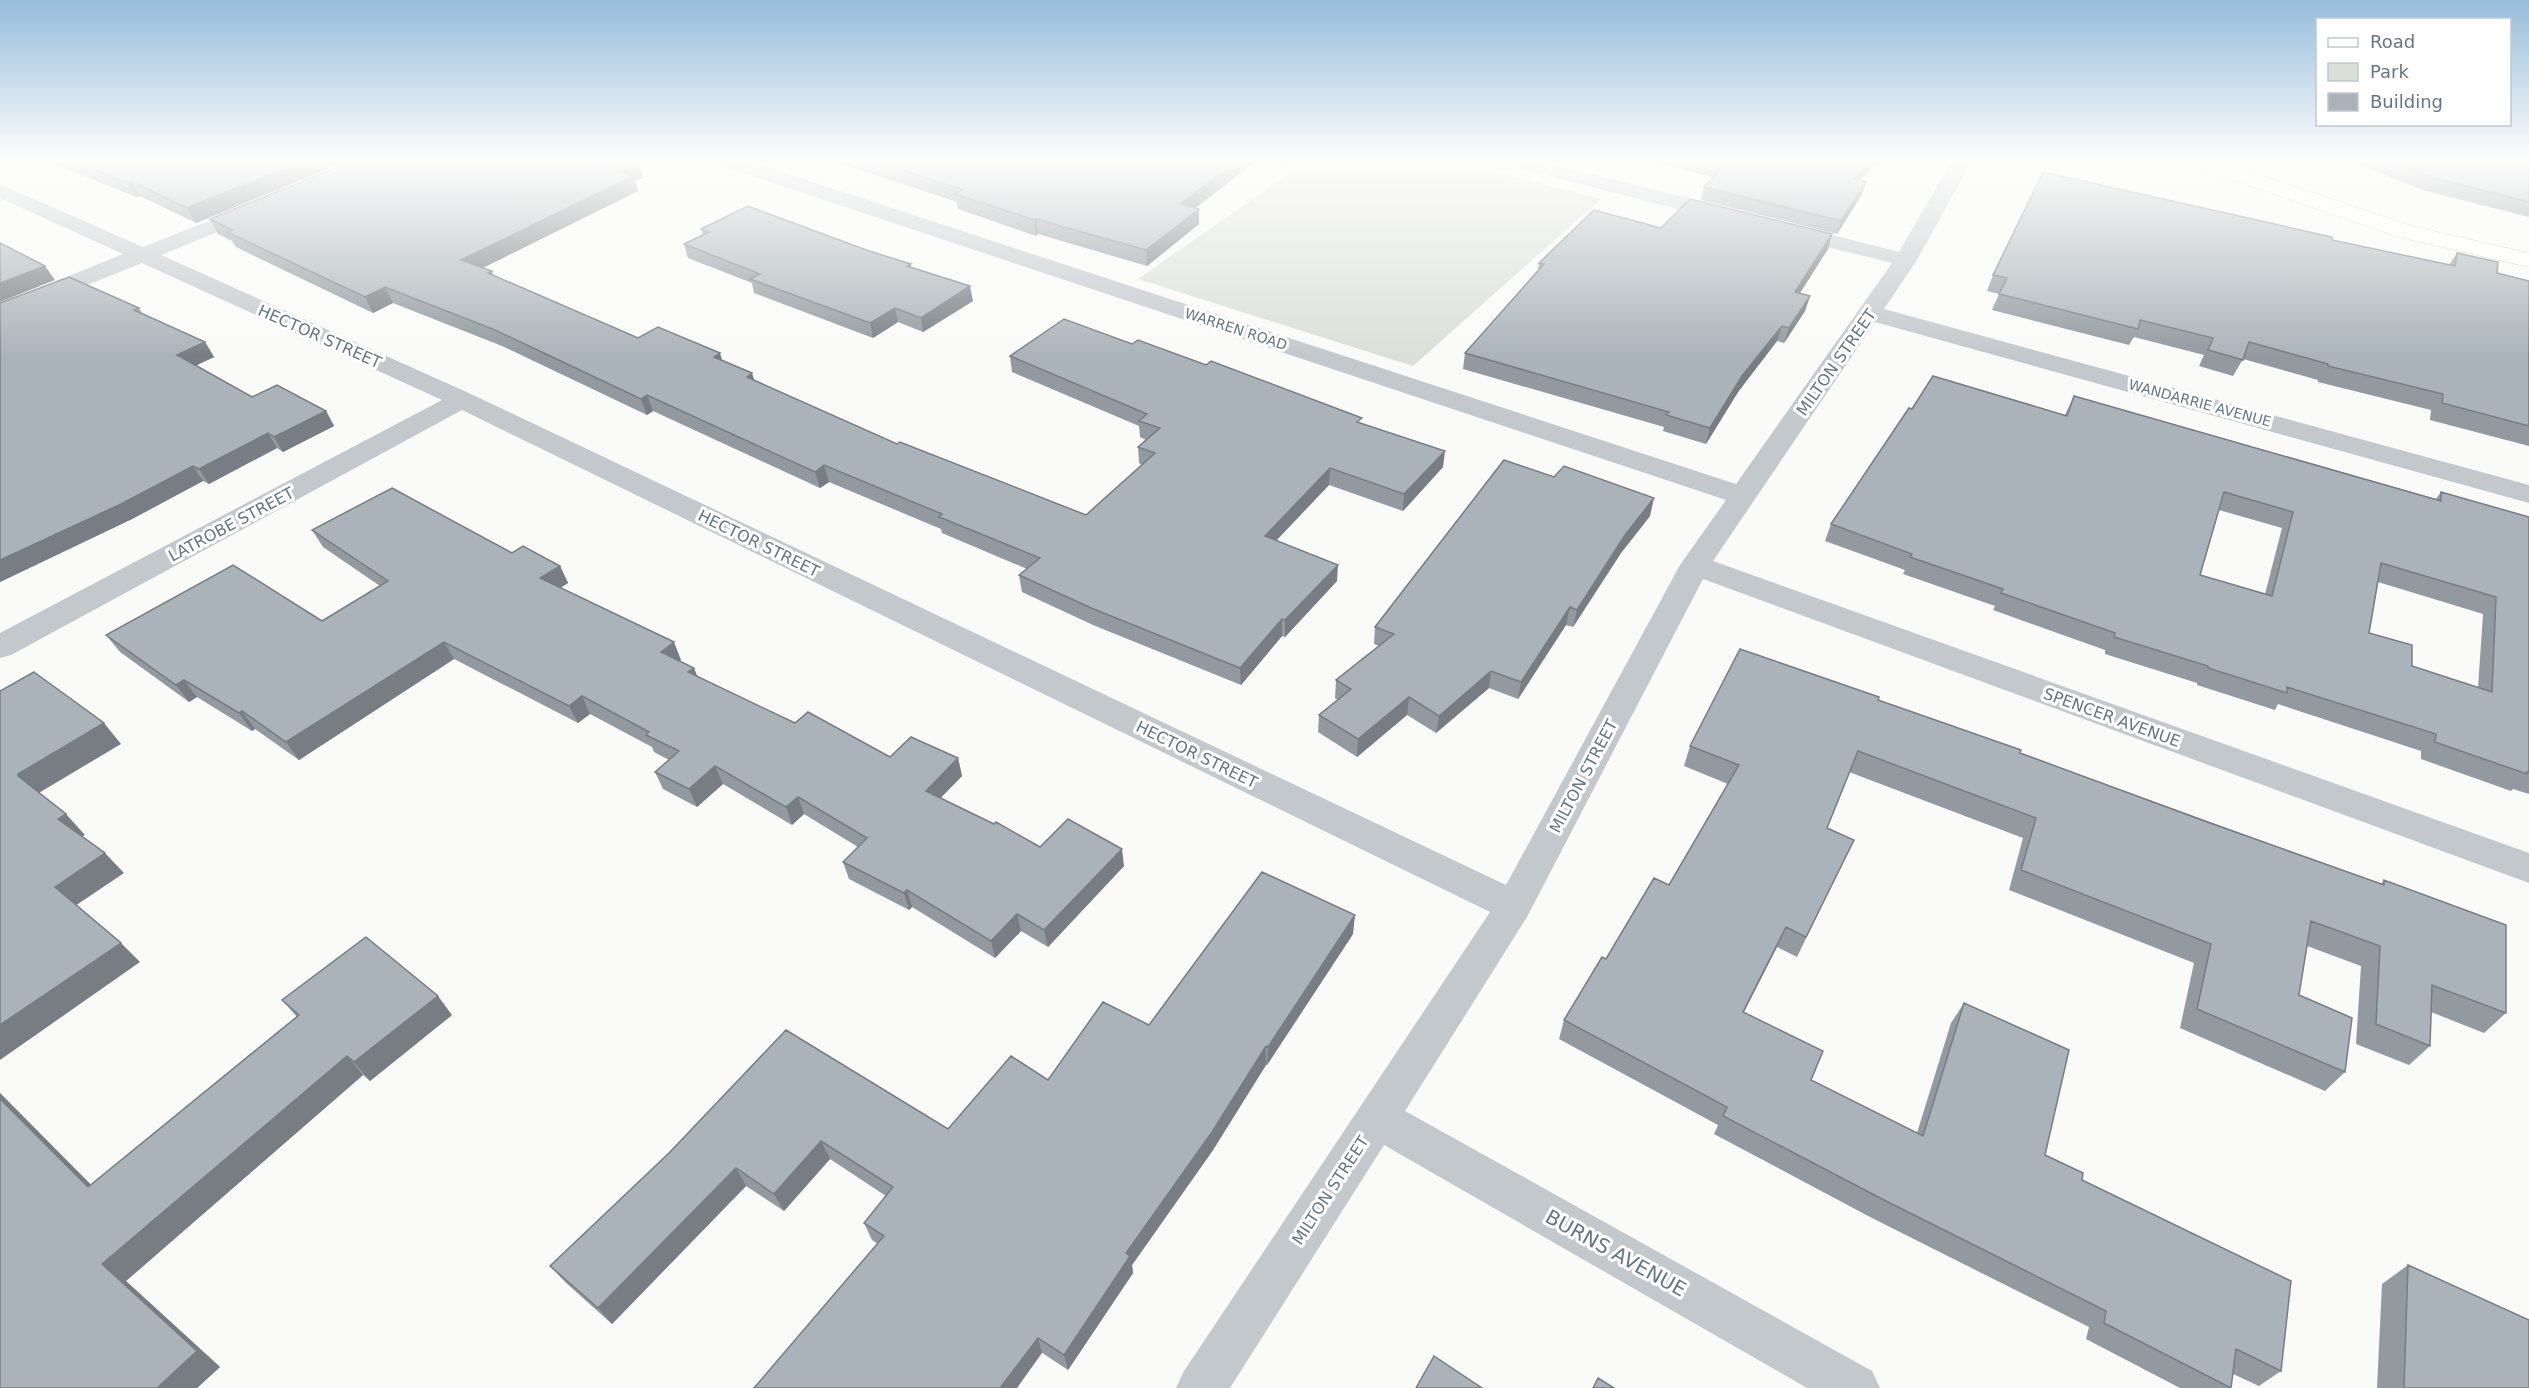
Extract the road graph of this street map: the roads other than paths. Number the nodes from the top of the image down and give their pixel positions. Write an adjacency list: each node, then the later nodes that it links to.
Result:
1 (79, 227): 8 (street, HECTOR STREET)
2 (209, 227): 8 (street)
3 (926, 227): 15 (street, WARREN ROAD)
4 (1772, 227): 10 (street)
5 (1925, 227): 10 (street, MILTON STREET)
6 (2391, 227): 9 (main road)
7 (2443, 227): 9 (main road)
8 (139, 255): 11 (street); 13 (street, HECTOR STREET)
9 (2529, 259)
10 (1906, 260): 12 (street, MILTON STREET)
11 (0, 313)
12 (1870, 313): 14 (street, WANDARRIE AVENUE); 15 (street, MILTON STREET)
13 (462, 400): 17 (street, LATROBE STREET); 19 (street, HECTOR STREET)
14 (2529, 494)
15 (1743, 496): 16 (street, MILTON STREET)
16 (1695, 565): 18 (street, SPENCER AVENUE); 19 (street, MILTON STREET)
17 (0, 647)
18 (2529, 868)
19 (1514, 906): 20 (street, MILTON STREET)
20 (1377, 1118): 21 (street, MILTON STREET); 22 (street, BURNS AVENUE)
21 (1201, 1388)
22 (1855, 1388)

